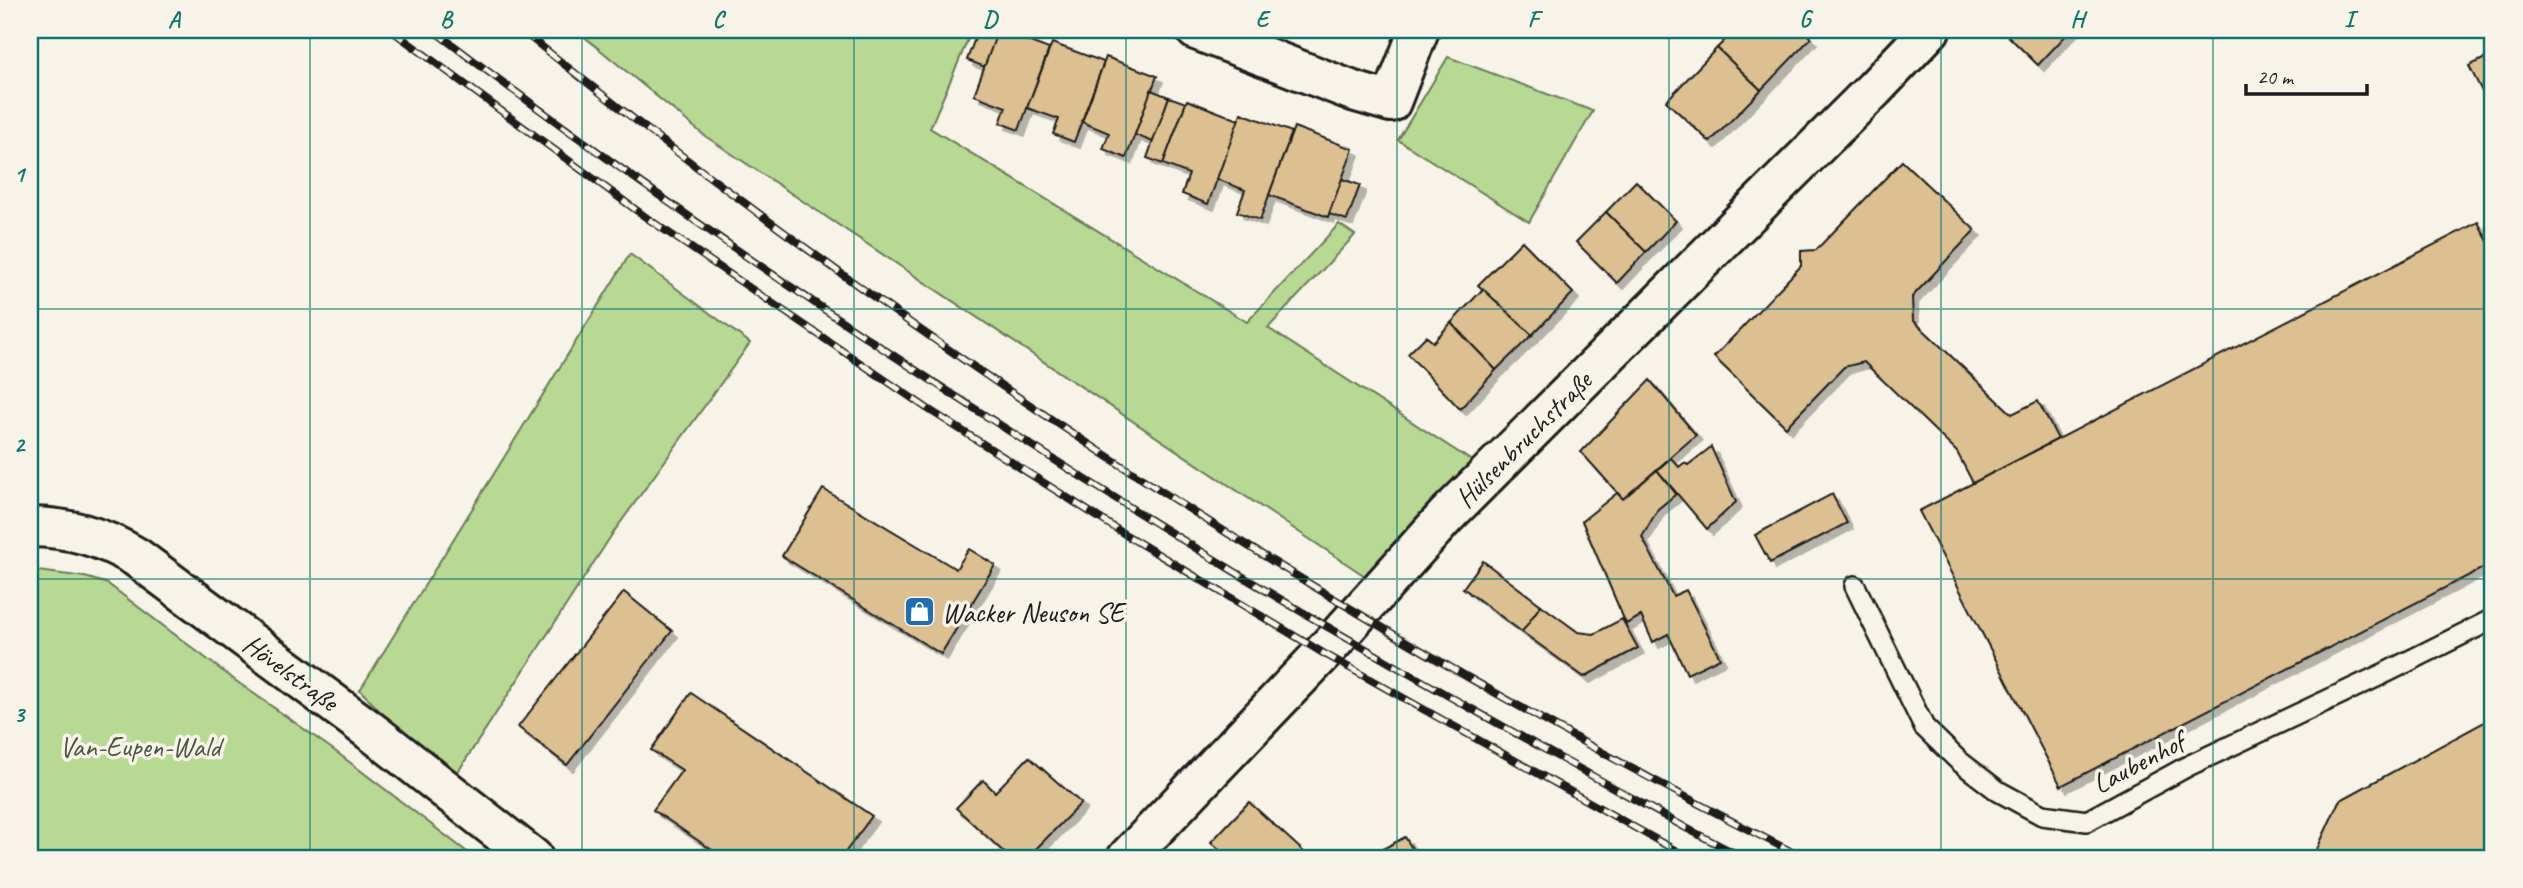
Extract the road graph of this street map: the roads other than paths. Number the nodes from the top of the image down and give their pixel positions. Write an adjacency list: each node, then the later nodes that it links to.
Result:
1 (1196, 30): 2 (street)
2 (1419, 30)
3 (1930, 30): 8 (street, Hülsenbruchstraße)
4 (30, 527): 7 (street, Hövelstraße)
5 (1855, 586): 6 (lane, Laubenhof)
6 (2493, 619)
7 (533, 858)
8 (1126, 858)

